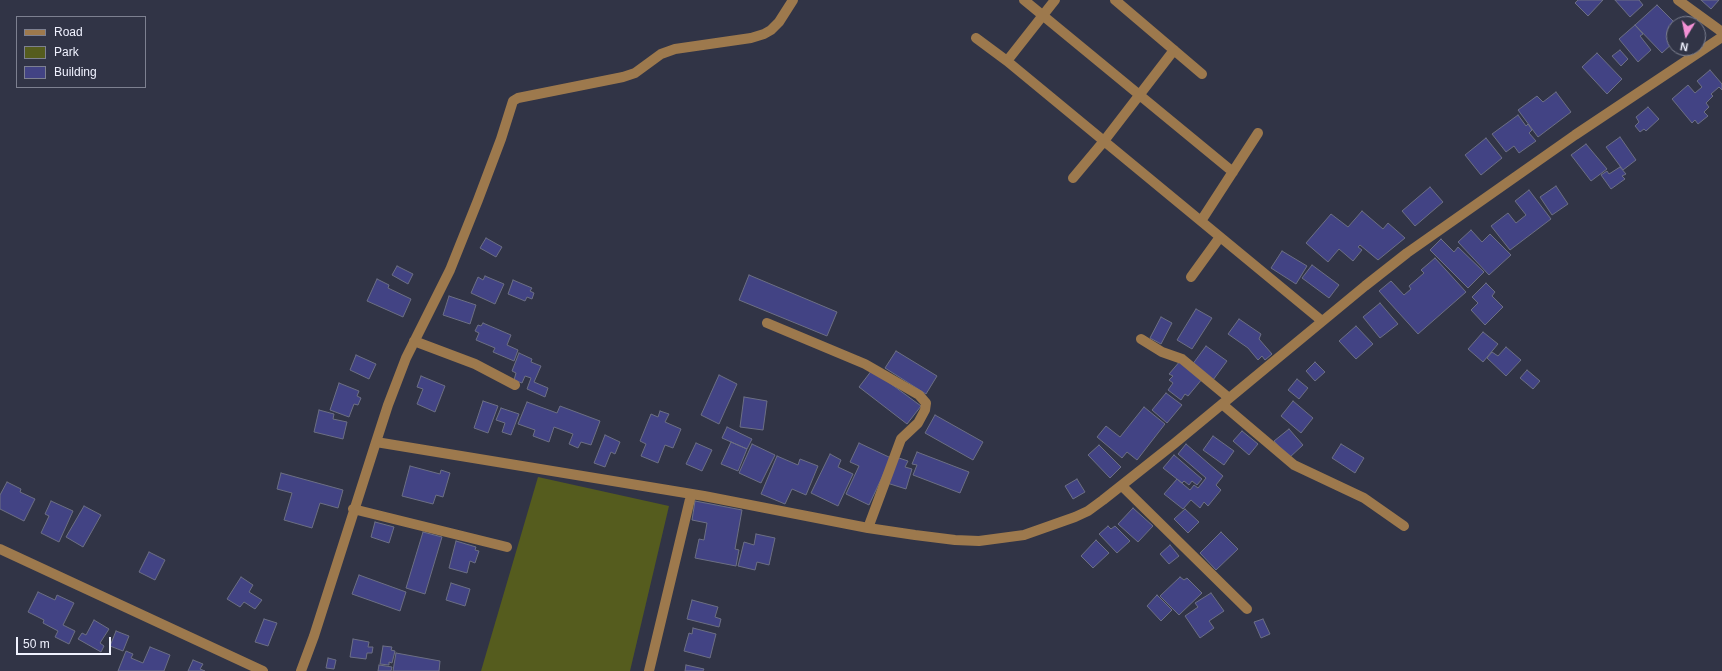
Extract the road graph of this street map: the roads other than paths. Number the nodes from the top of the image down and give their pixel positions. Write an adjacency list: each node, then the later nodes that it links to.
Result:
1 (793, 0): 24 (street)
2 (1024, 0): 6 (street)
3 (1055, 0): 6 (street)
4 (1115, 0): 10 (street)
5 (1678, 0): 7 (street)
6 (1044, 15): 11 (street); 13 (street)
7 (1722, 32)
8 (1722, 37): 21 (street)
9 (976, 38): 11 (street)
10 (1174, 50): 12 (street); 13 (street)
11 (1007, 60): 15 (street)
12 (1202, 74)
13 (1140, 94): 15 (street); 16 (street)
14 (1258, 133): 16 (street)
15 (1104, 141): 17 (street); 18 (street)
16 (1233, 172): 18 (street)
17 (1073, 178)
18 (1201, 221): 19 (street)
19 (1220, 237): 20 (street); 21 (street)
20 (1191, 277)
21 (1322, 321): 26 (street)
22 (767, 323): 32 (street)
23 (1141, 339): 26 (street)
24 (414, 341): 25 (street); 27 (street)
25 (515, 385)
26 (1226, 401): 28 (street); 31 (street)
27 (376, 442): 29 (street); 30 (street)
28 (1122, 486): 32 (street); 35 (street)
29 (691, 495): 32 (street); 38 (street)
30 (354, 509): 33 (street); 37 (street)
31 (1404, 526)
32 (868, 528)
33 (507, 547)
34 (0, 549): 36 (street)
35 (1247, 609)
36 (263, 671)
37 (301, 671)
38 (649, 671)

